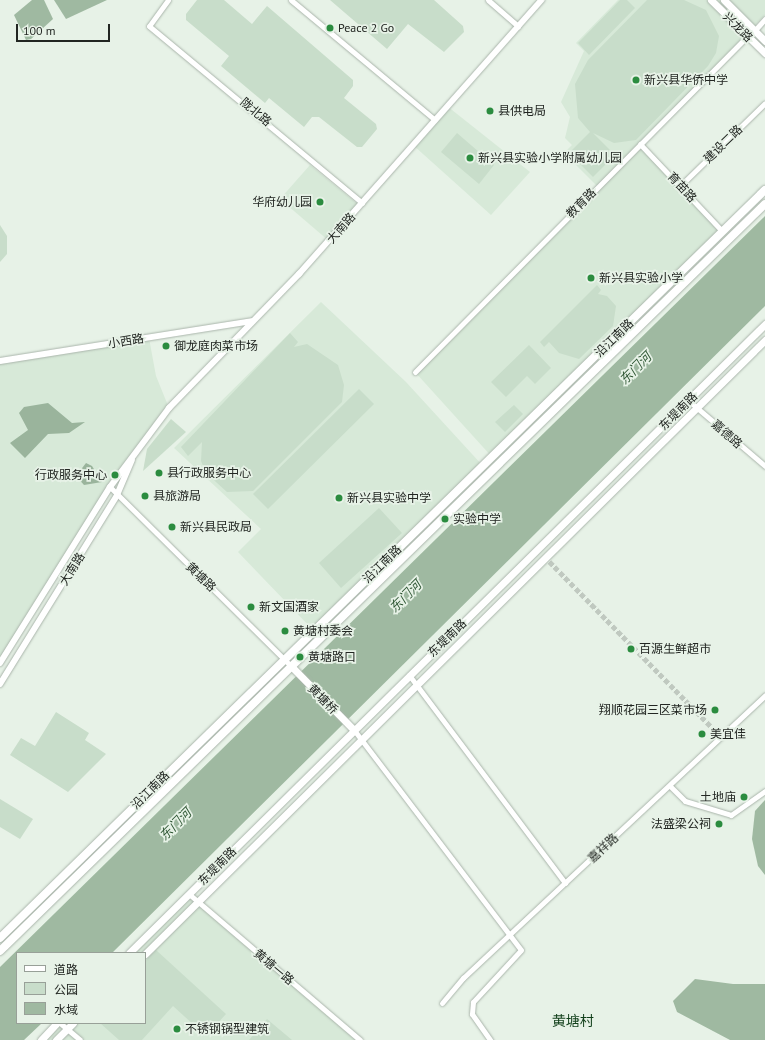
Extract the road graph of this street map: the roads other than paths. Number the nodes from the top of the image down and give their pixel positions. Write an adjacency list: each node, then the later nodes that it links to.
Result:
1 (168, 0): 18 (street, 陇北路)
2 (292, 0): 14 (street)
3 (488, 0): 8 (street)
4 (541, 0): 8 (street, 大南路)
5 (711, 0): 10 (main road, 兴龙路)
6 (724, 0): 9 (main road, 兴龙路)
7 (765, 19): 9 (street)
8 (518, 26): 14 (street, 大南路)
9 (755, 30): 11 (main road, 兴龙路)
10 (748, 36): 12 (main road, 兴龙路); 15 (street, 教育路)
11 (765, 41)
12 (765, 53)
13 (765, 103): 16 (street, 建设二路)
14 (435, 120): 18 (street, 大南路)
15 (640, 144): 16 (street, 育苗路); 25 (street, 教育路)
16 (681, 185): 20 (street, 育苗路)
17 (765, 190): 20 (main road, 沿江南路)
18 (362, 203): 21 (street, 大南路)
19 (765, 204): 34 (main road, 沿江南路)
20 (722, 231): 32 (main road, 沿江南路)
21 (252, 321): 24 (street, 小西路); 28 (street, 大南路)
22 (765, 324): 26 (main road, 东堤南路)
23 (765, 340): 27 (main road, 东堤南路)
24 (0, 361)
25 (415, 372)
26 (689, 401): 27 (street, 嘉德路); 35 (main road, 东堤南路)
27 (695, 406): 29 (street, 嘉德路); 37 (main road, 东堤南路)
28 (135, 450): 30 (street, 大南路); 31 (street, 大南路)
29 (765, 466)
30 (110, 487): 31 (street, 黄塘路); 33 (street, 大南路)
31 (117, 495): 32 (street, 黄塘路); 36 (street, 大南路)
32 (284, 658): 34 (street, 黄塘路); 47 (main road, 沿江南路)
33 (0, 663)
34 (292, 667): 39 (main road, 黄塘桥); 48 (main road, 沿江南路)
35 (409, 675): 37 (street); 39 (main road, 东堤南路)
36 (0, 684)
37 (416, 684): 40 (main road, 东堤南路); 43 (street)
38 (765, 694): 41 (street, 嘉祥路)
39 (354, 730): 40 (street); 44 (main road, 东堤南路)
40 (361, 739): 45 (main road, 东堤南路); 46 (street)
41 (670, 786): 42 (street); 43 (street, 嘉祥路)
42 (765, 791)
43 (565, 883): 46 (street, 嘉祥路)
44 (189, 894): 45 (street, 黄塘一路); 49 (main road, 东堤南路)
45 (198, 903): 50 (main road, 东堤南路); 59 (street, 黄塘一路)
46 (510, 934): 51 (street, 嘉祥路); 60 (street)
47 (0, 938)
48 (0, 951)
49 (130, 952)
50 (146, 953)
51 (442, 1003)
52 (56, 1024): 56 (main road)
53 (61, 1024): 55 (street)
54 (72, 1024): 55 (main road)
55 (67, 1028): 57 (main road); 58 (street)
56 (40, 1040)
57 (56, 1040)
58 (80, 1040)
59 (360, 1040)
60 (490, 1040)

